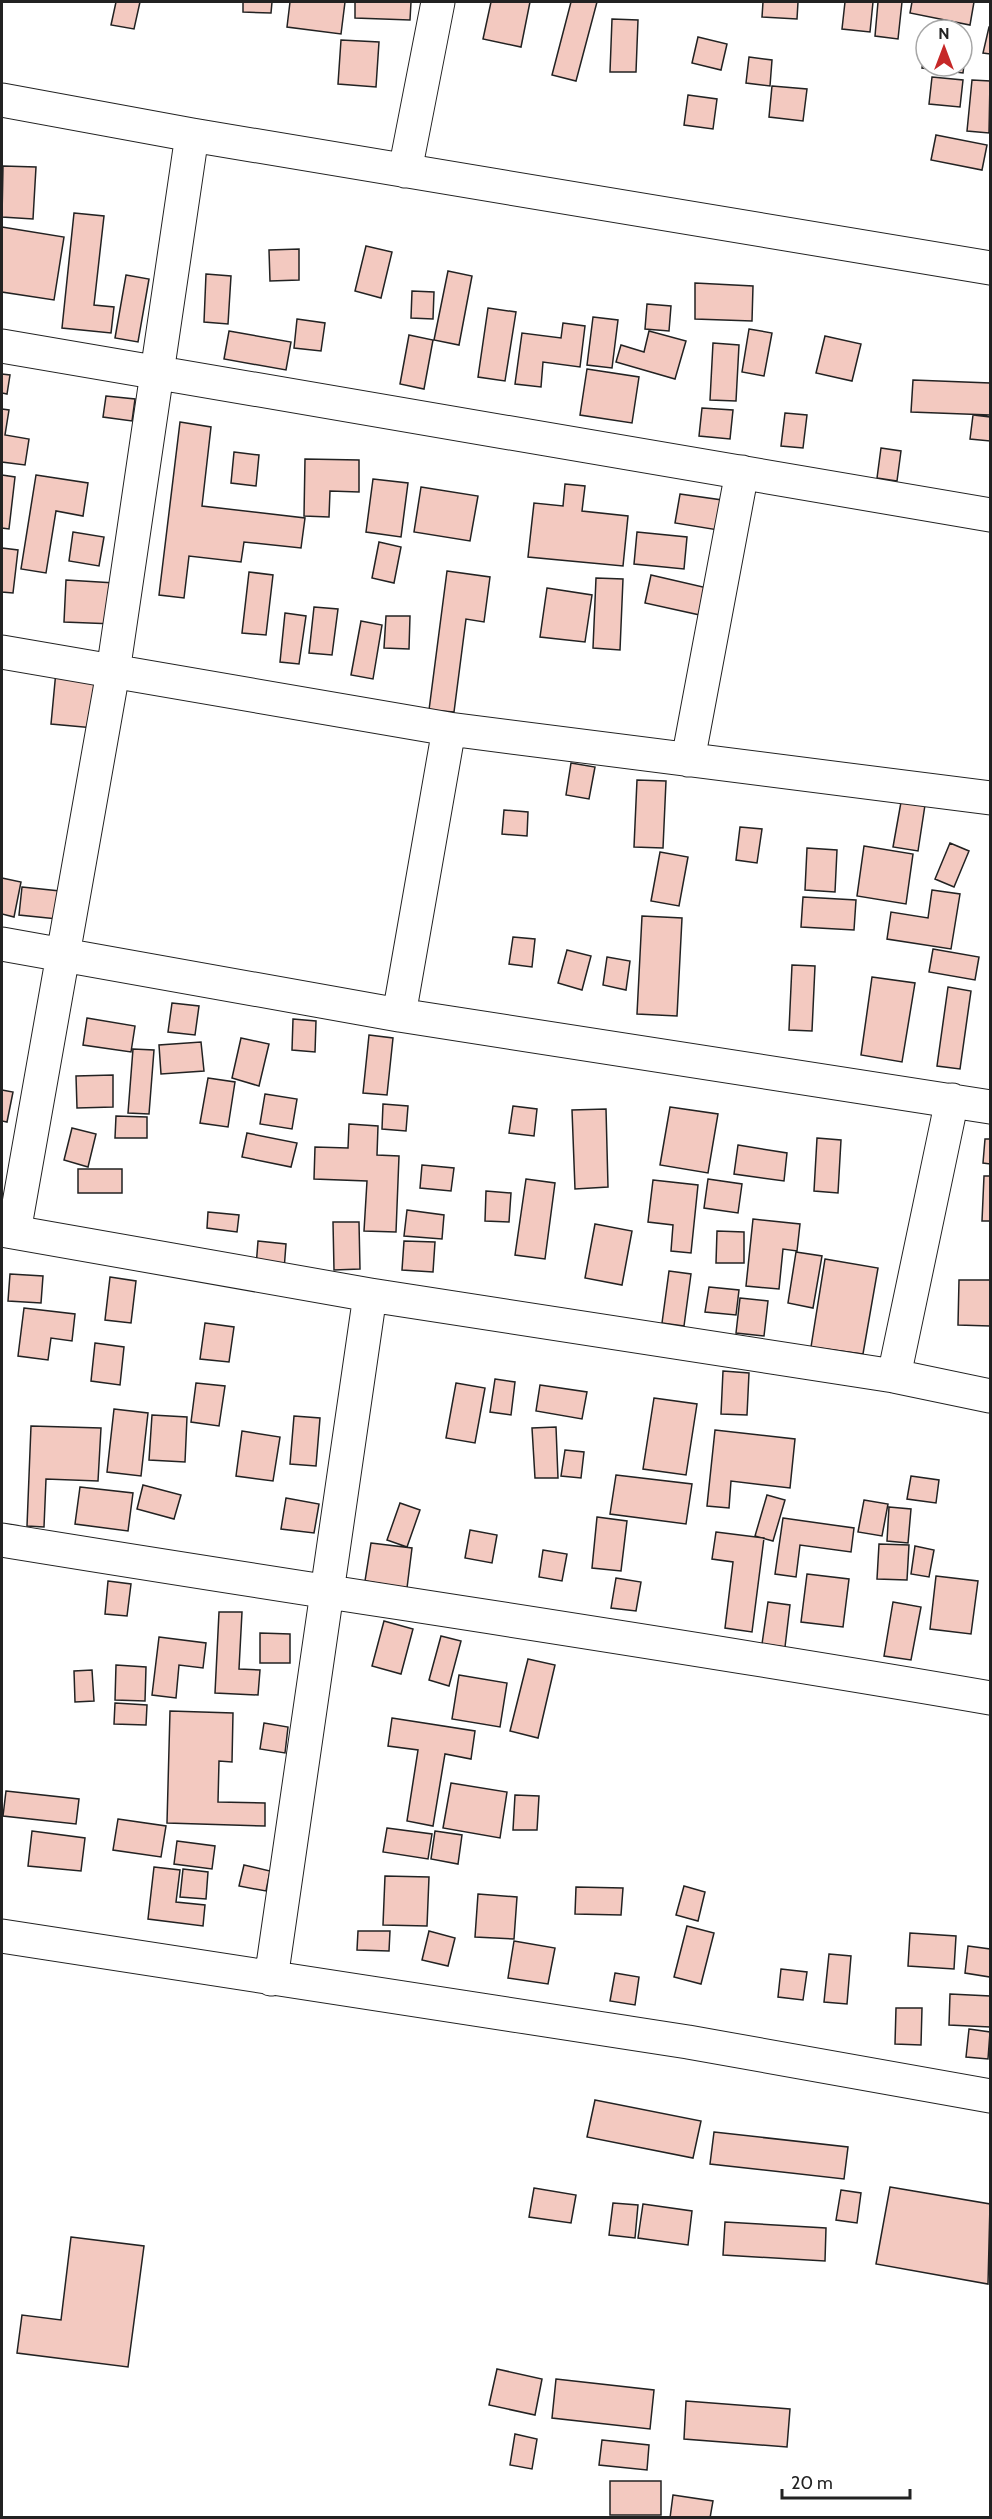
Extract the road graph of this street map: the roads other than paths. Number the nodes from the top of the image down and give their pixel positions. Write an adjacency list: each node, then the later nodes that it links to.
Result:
1 (438, 2): 4 (street)
2 (2, 100): 3 (street)
3 (192, 135): 4 (street); 7 (street)
4 (405, 171): 5 (street)
5 (990, 268)
6 (2, 346): 7 (street)
7 (157, 371): 8 (street); 11 (street)
8 (742, 472): 9 (street); 13 (street)
9 (990, 515)
10 (2, 652): 11 (street)
11 (113, 672): 12 (street); 16 (street)
12 (449, 729): 13 (street); 17 (street)
13 (688, 760): 14 (street)
14 (990, 798)
15 (2, 944): 16 (street)
16 (64, 956): 17 (street); 20 (street)
17 (399, 1015): 18 (street)
18 (952, 1100): 19 (street); 22 (street)
19 (990, 1107)
20 (8, 1231): 21 (street)
21 (370, 1295): 22 (street); 25 (street)
22 (894, 1376): 23 (street)
23 (990, 1396)
24 (2, 1540): 25 (street)
25 (326, 1593): 26 (street); 28 (street)
26 (990, 1698)
27 (2, 1936): 28 (street)
28 (271, 1979): 29 (street)
29 (990, 2096)

